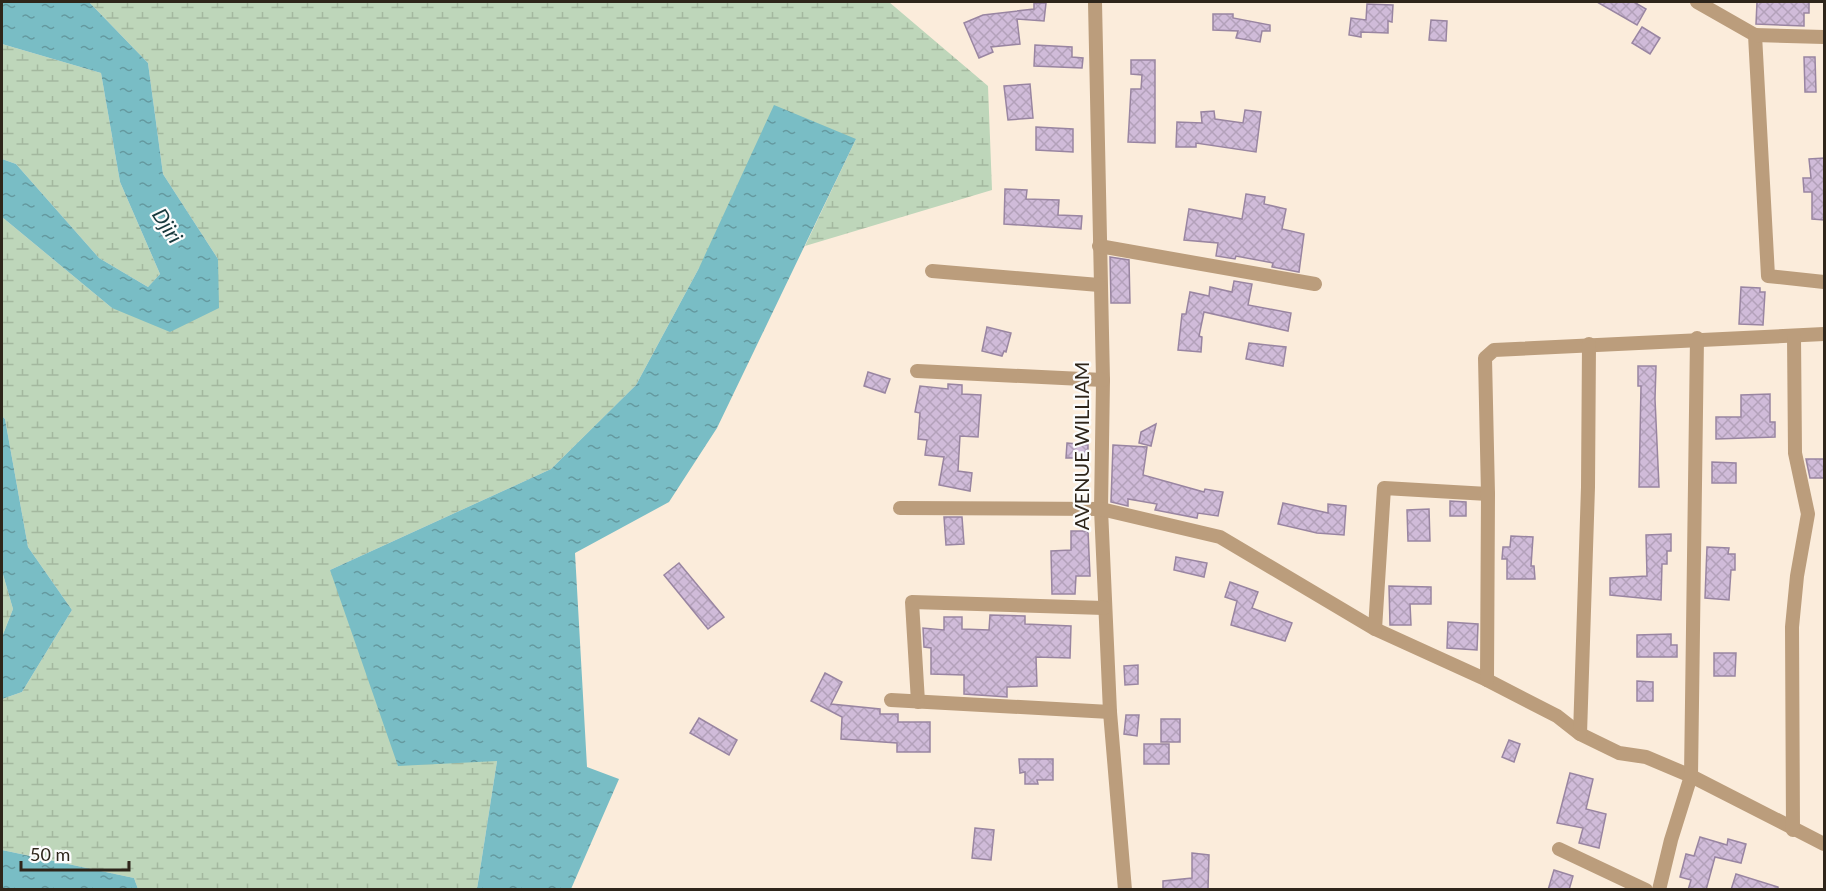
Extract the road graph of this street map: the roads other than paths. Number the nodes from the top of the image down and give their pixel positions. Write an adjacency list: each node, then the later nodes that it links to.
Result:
1 (1095, 2): 5 (street, AVENUE WILLIAM)
2 (1697, 2): 3 (street)
3 (1755, 35): 4 (street); 7 (street)
4 (1824, 37)
5 (1099, 246): 8 (street); 9 (street, AVENUE WILLIAM)
6 (932, 271): 9 (street)
7 (1824, 282)
8 (1315, 284)
9 (1099, 285): 15 (street, AVENUE WILLIAM)
10 (1824, 334): 11 (street)
11 (1794, 336): 12 (street); 27 (street)
12 (1697, 338): 13 (street); 26 (street)
13 (1589, 344): 16 (street); 25 (street)
14 (917, 371): 15 (street)
15 (1102, 380): 18 (street, AVENUE WILLIAM)
16 (1488, 494): 20 (street); 21 (street)
17 (900, 508): 18 (street)
18 (1101, 509): 19 (street, AVENUE WILLIAM); 20 (street)
19 (1104, 608): 23 (street); 24 (street, AVENUE WILLIAM)
20 (1375, 628): 21 (street)
21 (1487, 680): 25 (street)
22 (891, 700): 23 (street)
23 (918, 702): 24 (street)
24 (1110, 712): 30 (street, AVENUE WILLIAM)
25 (1580, 734): 26 (street)
26 (1691, 776): 27 (street); 32 (street)
27 (1793, 830): 28 (street)
28 (1824, 844)
29 (1558, 849): 31 (street)
30 (1125, 890)
31 (1646, 890)
32 (1659, 890)

